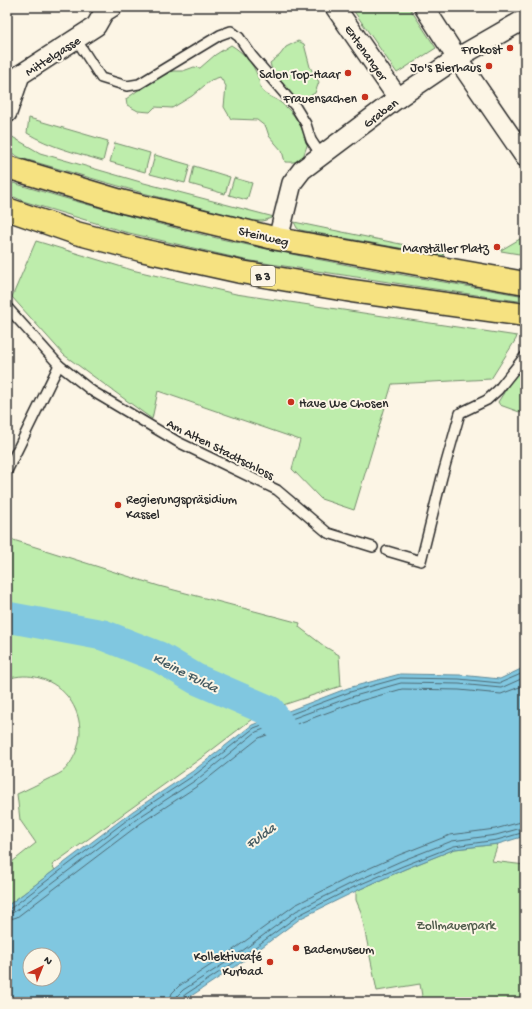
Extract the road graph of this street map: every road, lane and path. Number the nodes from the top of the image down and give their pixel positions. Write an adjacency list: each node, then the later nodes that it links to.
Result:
1 (112, 7): 5 (street, Mittelgasse)
2 (335, 7): 7 (street, Entenanger)
3 (424, 7): 6 (street)
4 (525, 19): 6 (street, Graben)
5 (76, 39): 8 (street, Mittelgasse); 9 (lane)
6 (457, 58): 7 (street, Graben); 10 (street)
7 (398, 98): 9 (street, Graben)
8 (7, 113)
9 (320, 155): 13 (street, Graben)
10 (525, 157)
11 (7, 167): 13 (main road, Steinweg)
12 (7, 209): 16 (main road, B 3)
13 (278, 239): 14 (main road, Steinweg)
14 (525, 283)
15 (7, 307): 18 (lane, Am Alten Stadtschloss)
16 (525, 315)
17 (525, 356): 21 (lane)
18 (59, 366): 19 (lane); 20 (lane, Am Alten Stadtschloss)
19 (7, 471)
20 (373, 547)
21 (387, 551)

